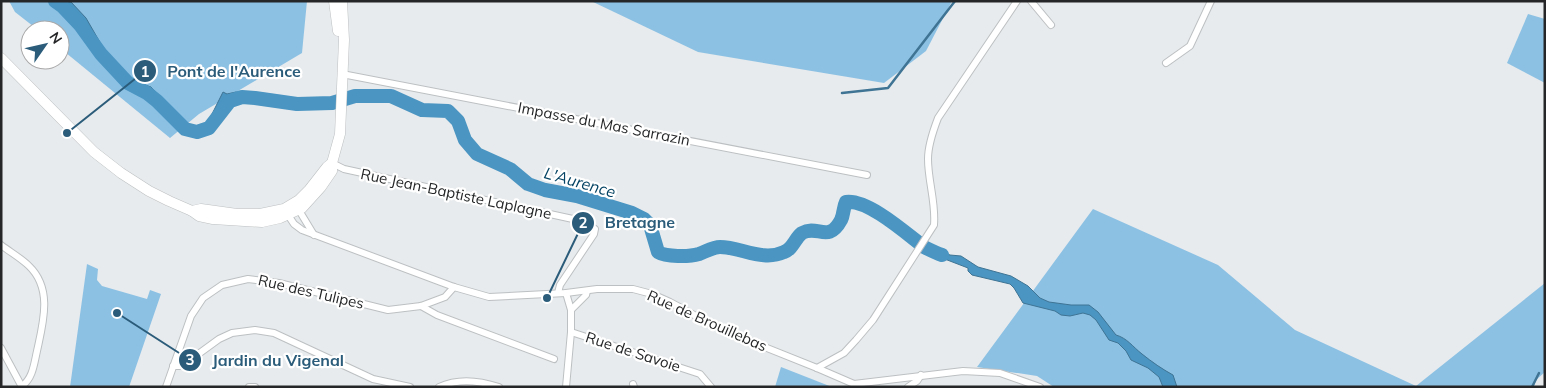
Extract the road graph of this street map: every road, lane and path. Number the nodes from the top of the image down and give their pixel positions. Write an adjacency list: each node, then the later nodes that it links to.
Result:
1 (334, 1): 9 (main road)
2 (342, 1): 9 (main road)
3 (1017, 1): 26 (street)
4 (1031, 1): 6 (street)
5 (1211, 1): 8 (street)
6 (1051, 25)
7 (1, 58): 13 (main road)
8 (1166, 63)
9 (342, 74): 10 (main road); 11 (street, Impasse du Mas Sarrazin)
10 (332, 163): 12 (main road); 18 (street, Rue Jean-Baptiste Laplagne)
11 (866, 175)
12 (296, 206): 13 (main road); 14 (street)
13 (286, 212): 14 (street, Rue de Brouillebas)
14 (315, 236): 16 (street, Rue de Brouillebas)
15 (1, 245): 28 (street)
16 (454, 287): 18 (street, Rue de Brouillebas); 20 (street, Rue des Tulipes)
17 (587, 291): 19 (street, Rue de Brouillebas); 21 (street); 26 (street, Rue de Brouillebas)
18 (558, 293): 19 (street, Rue de Brouillebas)
19 (566, 293): 21 (street, Rue de Savoie)
20 (421, 306): 24 (street); 25 (street, Rue des Tulipes)
21 (571, 310): 22 (street, Rue de Savoie)
22 (571, 332): 35 (street); 36 (street, Rue de Savoie)
23 (1, 348): 28 (street)
24 (554, 359)
25 (173, 366): 30 (street, Rue des Tulipes); 33 (street)
26 (817, 368): 27 (street, Rue de Brouillebas)
27 (921, 375): 37 (street); 38 (street, Rue de Brouillebas)
28 (22, 386)
29 (444, 386): 34 (street)
30 (166, 387)
31 (249, 387): 32 (street)
32 (255, 387)
33 (410, 387)
34 (499, 387)
35 (566, 387)
36 (711, 387)
37 (908, 387)
38 (1040, 387)

